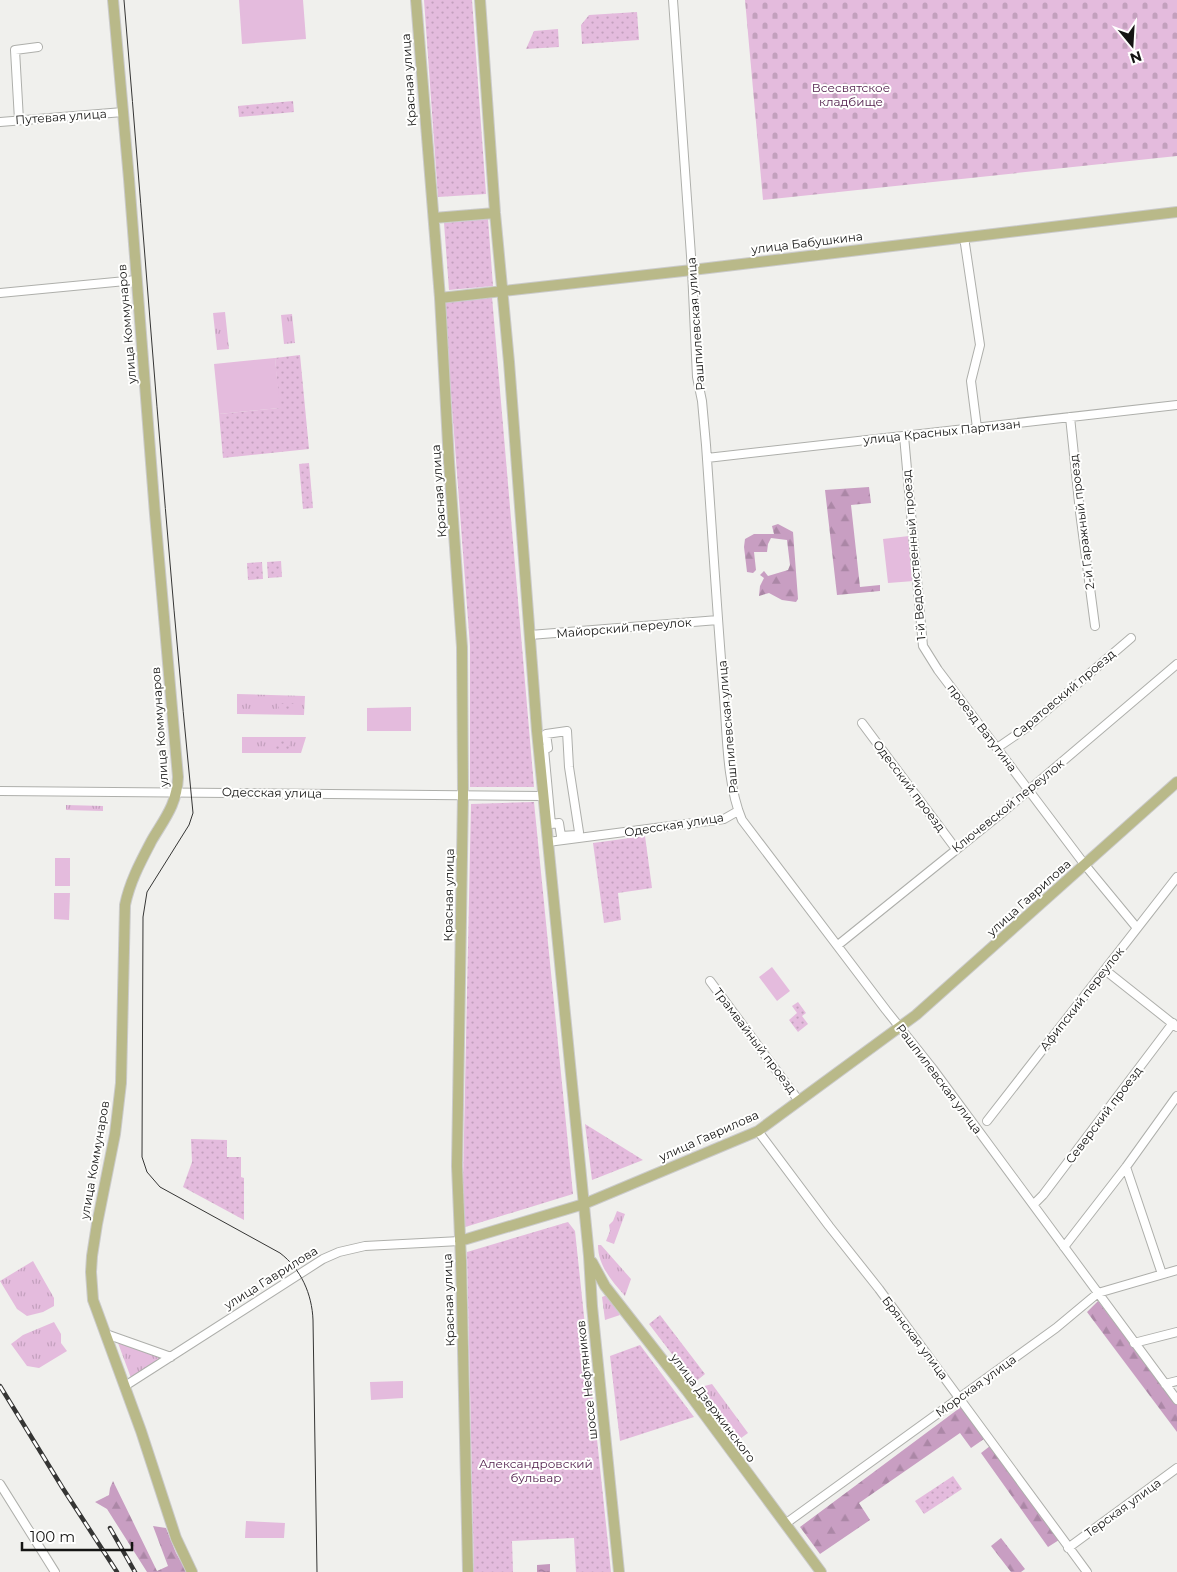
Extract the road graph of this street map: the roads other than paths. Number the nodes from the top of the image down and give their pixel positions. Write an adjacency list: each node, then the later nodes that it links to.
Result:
1 (113, 0): 6 (main road, улица Коммунаров)
2 (416, 0): 11 (main road, Красная улица)
3 (480, 0): 10 (main road)
4 (674, 0): 13 (street, Рашпилевская улица)
5 (38, 47): 7 (street)
6 (123, 112): 7 (street, Путевая улица); 14 (main road, улица Коммунаров)
7 (19, 120): 8 (street, Путевая улица)
8 (0, 122)
9 (1177, 212): 12 (main road, улица Бабушкина)
10 (495, 213): 11 (main road); 15 (main road)
11 (434, 218): 17 (main road, Красная улица)
12 (964, 237): 13 (main road, улица Бабушкина); 20 (street)
13 (692, 270): 15 (main road, улица Бабушкина); 22 (street, Рашпилевская улица)
14 (136, 280): 16 (street); 34 (main road, улица Коммунаров)
15 (502, 291): 17 (main road, улица Бабушкина); 25 (main road)
16 (0, 293)
17 (440, 298): 35 (main road, Красная улица)
18 (1177, 405): 19 (street, улица Красных Партизан)
19 (1070, 417): 20 (street, улица Красных Партизан); 24 (street, 2-й Гаражный проезд)
20 (977, 428): 21 (street, улица Красных Партизан)
21 (904, 436): 22 (street, улица Красных Партизан); 28 (street, 1-й Ведомственный проезд)
22 (707, 458): 23 (street, Рашпилевская улица)
23 (718, 620): 25 (street, Майорский переулок); 37 (street, Рашпилевская улица)
24 (1095, 626)
25 (530, 635): 36 (main road)
26 (1131, 638): 30 (street, Саратовский проезд)
27 (1177, 664): 32 (street, Ключевской переулок)
28 (938, 670): 30 (street, проезд Ватутина)
29 (862, 723): 40 (street, Одесский проезд)
30 (996, 748): 32 (street, проезд Ватутина)
31 (1177, 782): 41 (main road, улица Гаврилова)
32 (1029, 790): 40 (street, Ключевской переулок); 41 (street, проезд Ватутина)
33 (0, 791): 34 (street, Одесская улица)
34 (177, 792): 35 (street, Одесская улица); 65 (main road, улица Коммунаров)
35 (463, 794): 36 (street, Одесская улица); 58 (main road, Красная улица)
36 (544, 796): 39 (main road)
37 (738, 811): 39 (street, Одесская улица); 44 (street, Рашпилевская улица)
38 (579, 832): 38 (street)
39 (548, 842): 54 (main road)
40 (956, 849): 44 (street, Ключевской переулок)
41 (1085, 865): 43 (street, проезд Ватутина); 48 (main road, улица Гаврилова)
42 (1177, 877): 43 (street, Афипский переулок)
43 (1137, 928): 45 (street, Афипский переулок)
44 (838, 945): 48 (street, Рашпилевская улица)
45 (1105, 970): 47 (street); 51 (street, Афипский переулок)
46 (710, 981): 50 (street, Трамвайный проезд)
47 (1175, 1025): 55 (street, Северский проезд)
48 (900, 1027): 50 (main road, улица Гаврилова); 55 (street, Рашпилевская улица)
49 (1176, 1100): 53 (street)
50 (799, 1101): 52 (main road, улица Гаврилова)
51 (987, 1121)
52 (758, 1131): 54 (main road, улица Гаврилова); 71 (street, Брянская улица)
53 (1126, 1167): 59 (street); 62 (street)
54 (584, 1204): 56 (main road, улица Гаврилова); 57 (main road)
55 (1034, 1204): 59 (street, Рашпилевская улица)
56 (562, 1211): 57 (main road); 58 (main road, улица Гаврилова)
57 (586, 1222): 60 (main road)
58 (460, 1241): 67 (street, улица Гаврилова); 79 (main road, Красная улица)
59 (1064, 1247): 63 (street, Рашпилевская улица)
60 (590, 1256): 75 (main road, улица Дзержинского); 80 (main road, шоссе Нефтяников)
61 (1177, 1270): 62 (street, Морская улица)
62 (1162, 1274): 63 (street, Морская улица)
63 (1098, 1293): 66 (street, Рашпилевская улица); 71 (street, Морская улица)
64 (1177, 1332): 66 (street)
65 (106, 1334): 67 (street); 70 (main road, улица Коммунаров)
66 (1134, 1343): 69 (street, Рашпилевская улица)
67 (171, 1357): 70 (street, улица Гаврилова)
68 (1177, 1381): 69 (street)
69 (1165, 1384): 72 (street, Рашпилевская улица)
70 (125, 1386): 78 (main road, улица Коммунаров)
71 (959, 1398): 75 (street, Морская улица); 76 (street, Брянская улица)
72 (1177, 1400)
73 (1177, 1468): 76 (street, Терская улица)
74 (0, 1484): 77 (street)
75 (784, 1524): 81 (main road, улица Дзержинского)
76 (1068, 1548): 82 (street, Брянская улица)
77 (55, 1572)
78 (192, 1572)
79 (468, 1572)
80 (619, 1572)
81 (821, 1572)
82 (1087, 1572)

